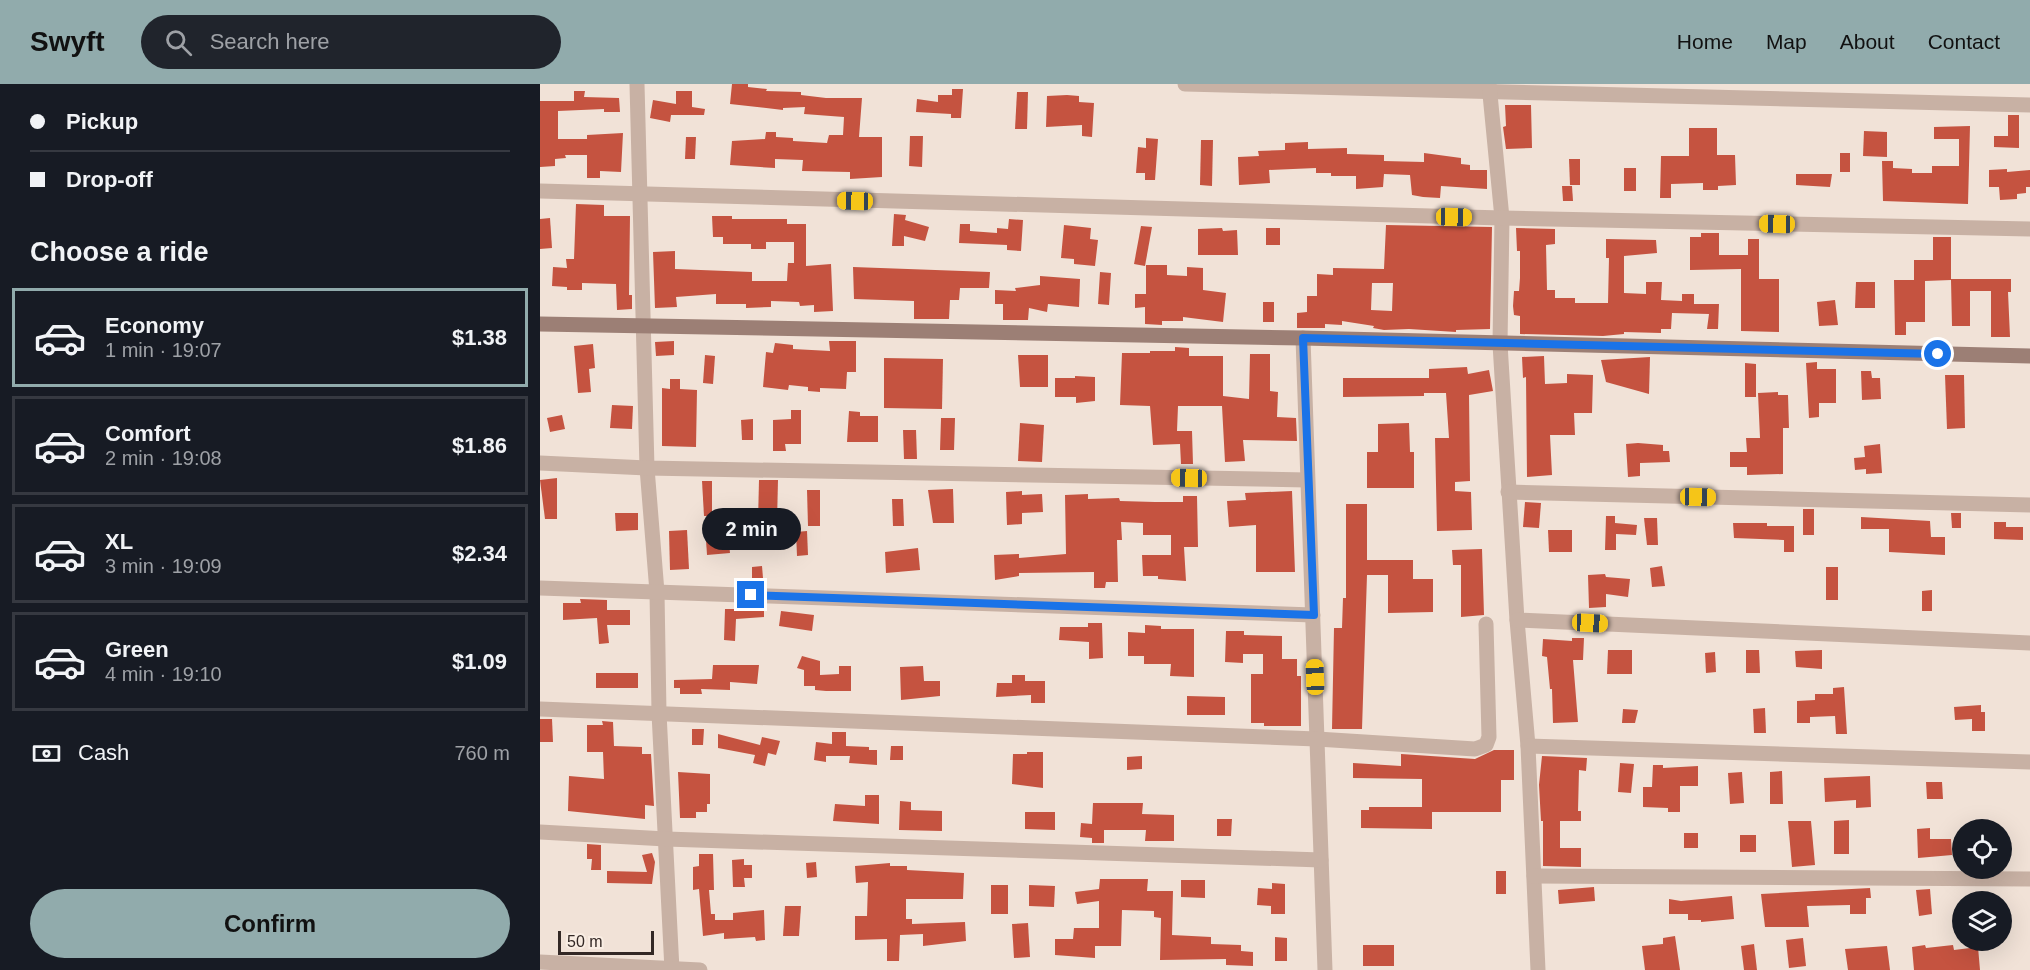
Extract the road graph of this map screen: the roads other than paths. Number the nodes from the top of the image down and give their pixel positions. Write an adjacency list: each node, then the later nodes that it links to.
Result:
1 (637, 84): 6 (street)
2 (1185, 84): 3 (street)
3 (1490, 87): 4 (street); 7 (street)
4 (2030, 105)
5 (540, 191): 6 (street)
6 (640, 195): 7 (street); 10 (street)
7 (1502, 219): 8 (street); 12 (street)
8 (2030, 229)
9 (540, 324): 10 (street)
10 (643, 327): 11 (street); 15 (street)
11 (1303, 338): 12 (street); 16 (street)
12 (1500, 344): 13 (street); 17 (street)
13 (2030, 356)
14 (540, 463): 15 (street)
15 (647, 468): 16 (street); 20 (street)
16 (1307, 480): 21 (street)
17 (1508, 492): 18 (street); 22 (street)
18 (2030, 505)
19 (540, 588): 20 (street)
20 (657, 592): 21 (street); 26 (street)
21 (1314, 615): 27 (street)
22 (1516, 620): 24 (street); 28 (street)
23 (1486, 624): 27 (street)
24 (2030, 643)
25 (540, 709): 26 (street)
26 (659, 713): 27 (street); 31 (street)
27 (1317, 739): 32 (street)
28 (1528, 746): 29 (street); 33 (street)
29 (2030, 762)
30 (540, 832): 31 (street)
31 (666, 839): 32 (street); 36 (street)
32 (1321, 860): 38 (street)
33 (1534, 876): 34 (street); 39 (street)
34 (2030, 879)
35 (540, 962): 36 (street)
36 (672, 969): 37 (street)
37 (700, 970)
38 (1325, 970)
39 (1538, 970)

